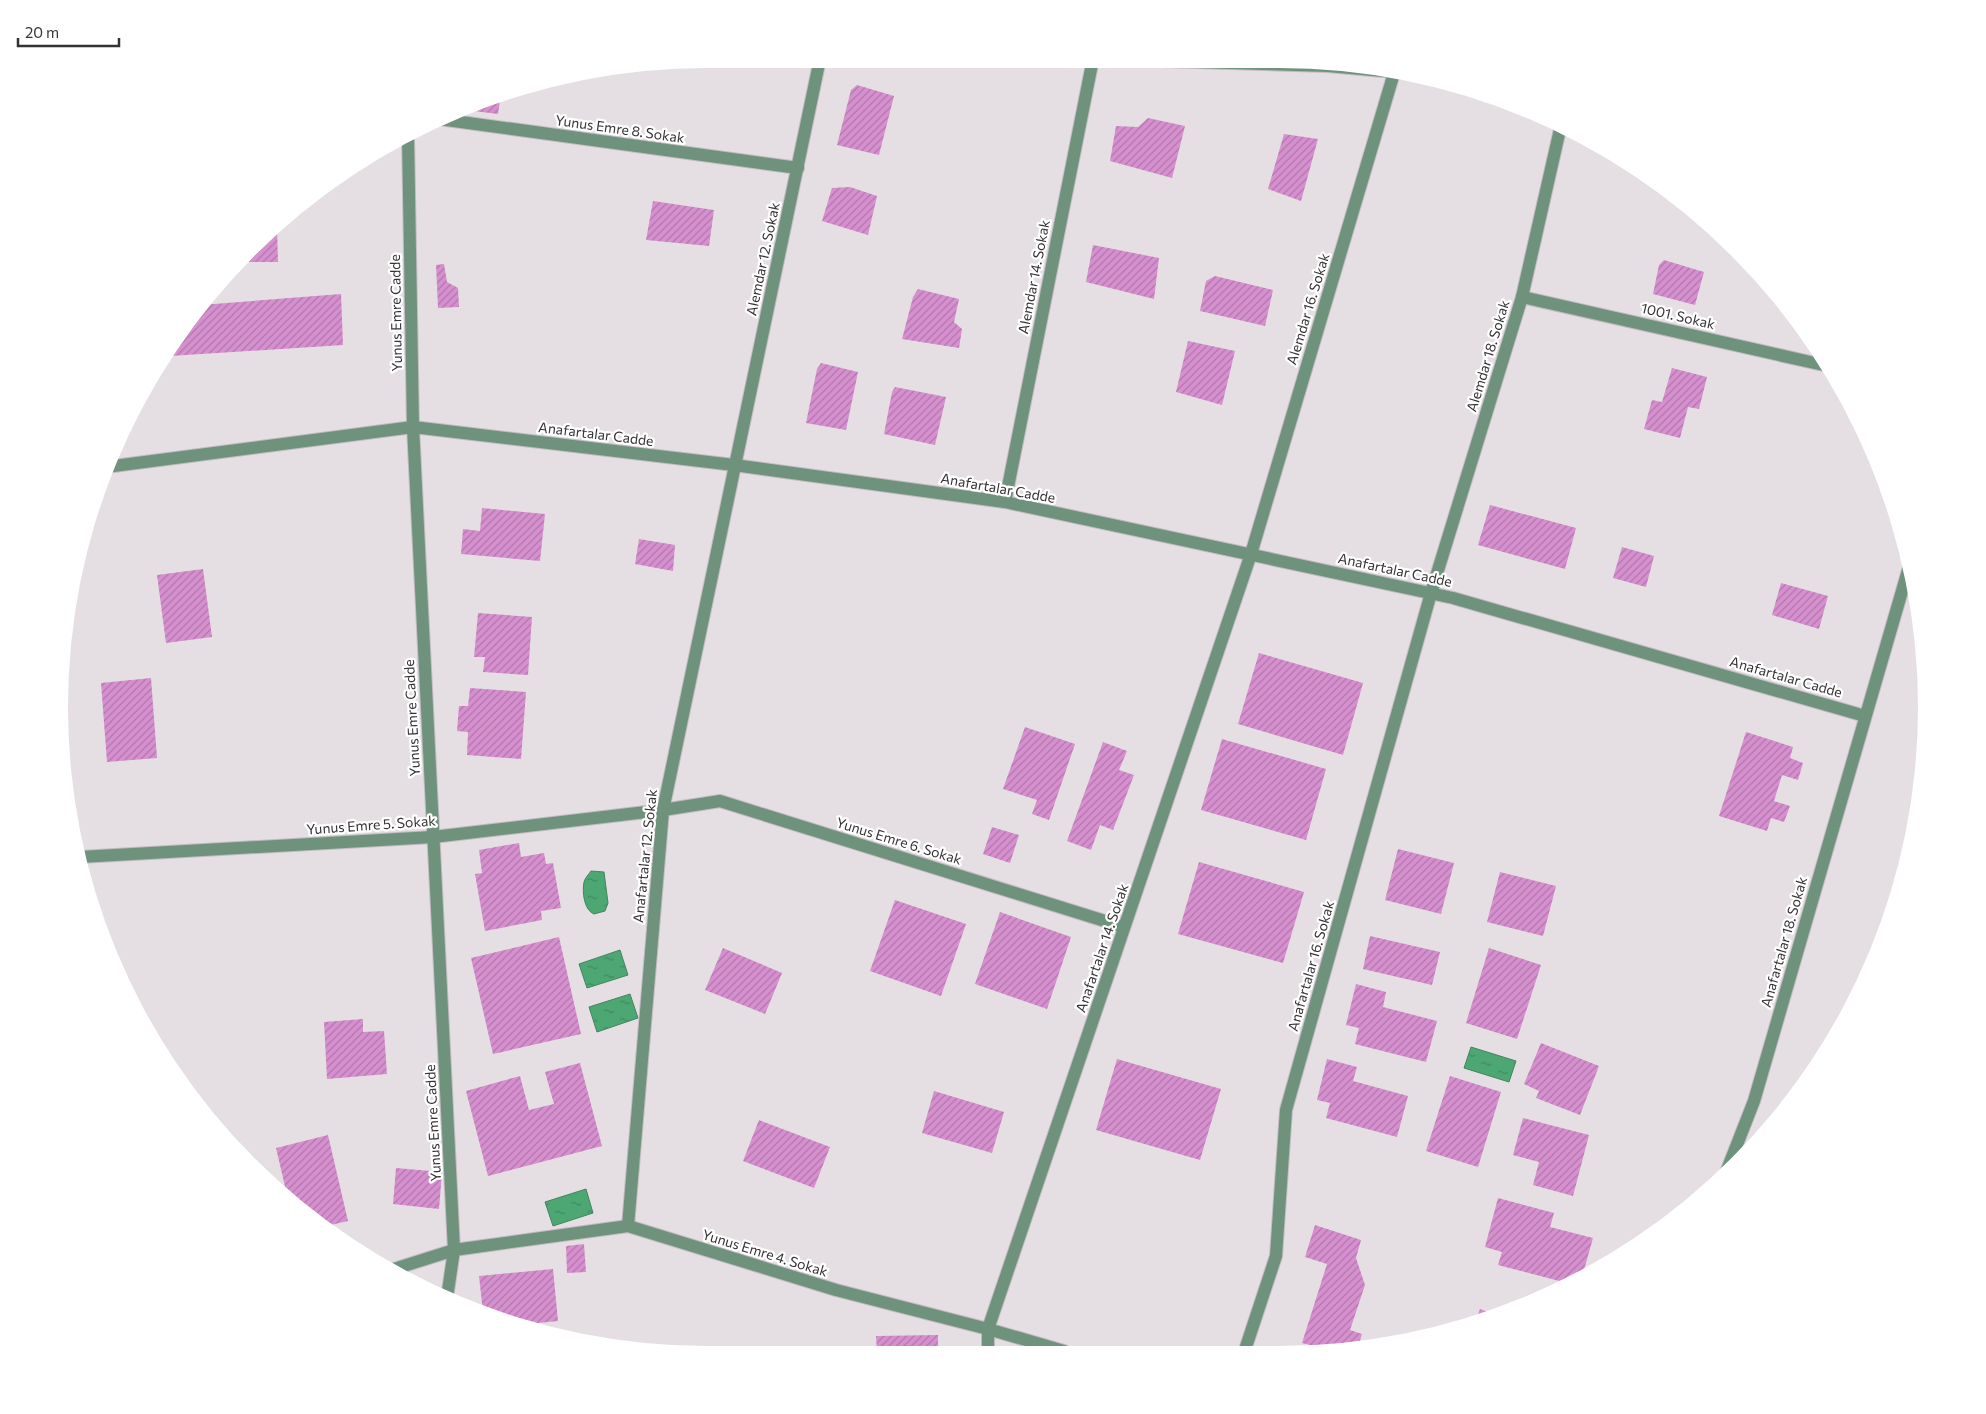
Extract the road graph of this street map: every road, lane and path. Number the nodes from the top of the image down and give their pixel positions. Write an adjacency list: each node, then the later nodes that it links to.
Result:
1 (818, 68): 7 (street, Alemdar 12. Sokak)
2 (1090, 68): 13 (street, Alemdar 14. Sokak)
3 (1392, 78): 14 (street, Alemdar 16. Sokak)
4 (451, 121): 7 (street, Yunus Emre 8. Sokak)
5 (1559, 132): 8 (street, Alemdar 18. Sokak)
6 (408, 142): 10 (street, Yunus Emre Cadde)
7 (798, 168): 11 (street, Alemdar 12. Sokak)
8 (1522, 297): 9 (street, 1001. Sokak); 16 (street, Alemdar 18. Sokak)
9 (1818, 364)
10 (413, 427): 11 (street, Anafartalar Cadde); 12 (street, Anafartalar Cadde); 19 (street, Yunus Emre Cadde)
11 (734, 465): 13 (street, Anafartalar Cadde); 18 (street, Anafartalar 12. Sokak)
12 (115, 466)
13 (1005, 502): 14 (street, Anafartalar Cadde)
14 (1251, 554): 16 (street, Anafartalar Cadde); 21 (street, Anafartalar 14. Sokak)
15 (1905, 579): 17 (street, Anafartalar 18. Sokak)
16 (1431, 593): 17 (street, Anafartalar Cadde); 30 (street, Anafartalar 16. Sokak)
17 (1865, 716): 22 (street, Anafartalar 18. Sokak)
18 (663, 810): 19 (street, Yunus Emre 5. Sokak); 21 (street, Yunus Emre 6. Sokak); 23 (street, Anafartalar 12. Sokak)
19 (433, 837): 20 (street, Yunus Emre 5. Sokak); 24 (street, Yunus Emre Cadde)
20 (85, 857)
21 (1124, 927): 27 (street, Anafartalar 14. Sokak)
22 (1731, 1159)
23 (628, 1226): 24 (street, Yunus Emre 4. Sokak); 27 (street, Yunus Emre 4. Sokak)
24 (454, 1250): 25 (street, Yunus Emre 4. Sokak); 26 (street, Yunus Emre Cadde)
25 (399, 1267)
26 (448, 1292)
27 (988, 1329): 28 (street, Anafartalar 14. Sokak); 29 (street, Yunus Emre 4. Sokak)
28 (988, 1346)
29 (1044, 1346)
30 (1246, 1346)

